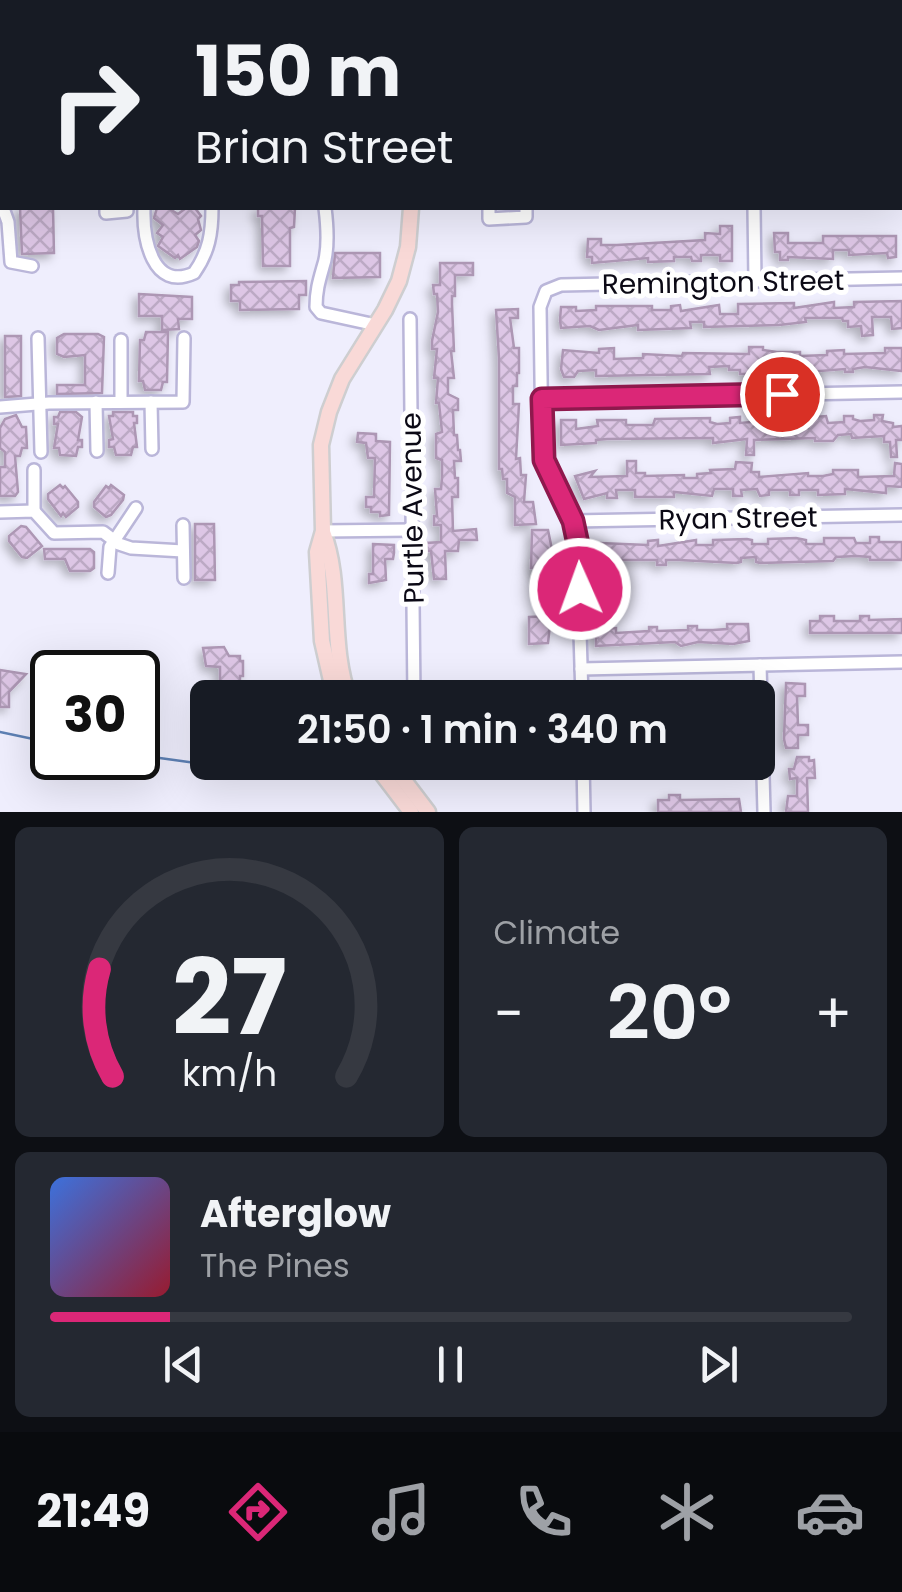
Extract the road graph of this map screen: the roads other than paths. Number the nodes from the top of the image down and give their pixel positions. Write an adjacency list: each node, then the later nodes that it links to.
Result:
1 (4, 210): 11 (street)
2 (106, 210): 10 (street)
3 (144, 210): 4 (street)
4 (212, 210)
5 (325, 210): 16 (street)
6 (411, 210): 16 (main road)
7 (489, 210): 8 (street)
8 (526, 210)
9 (754, 210): 14 (street)
10 (127, 212)
11 (5, 262): 12 (street)
12 (32, 266)
13 (902, 278): 14 (street, Remington Street)
14 (756, 281): 21 (street, Remington Street)
15 (410, 319): 37 (street, Purtle Avenue)
16 (376, 325): 38 (main road)
17 (38, 338): 25 (street)
18 (184, 338): 24 (street)
19 (121, 340): 23 (street)
20 (902, 392): 21 (street)
21 (542, 399): 35 (street)
22 (96, 402): 23 (street); 25 (street); 28 (street)
23 (121, 402): 24 (street)
24 (151, 402): 27 (street)
25 (39, 404): 26 (street); 29 (street)
26 (0, 407)
27 (152, 449)
28 (97, 451)
29 (41, 452)
30 (34, 470): 32 (street)
31 (136, 508): 39 (street)
32 (34, 511): 33 (street); 39 (street)
33 (0, 512)
34 (902, 514): 35 (street, Ryan Street)
35 (573, 521): 45 (street)
36 (184, 526): 40 (street)
37 (412, 530): 38 (street); 48 (street, Purtle Avenue)
38 (323, 531): 46 (main road); 47 (main road)
39 (114, 540): 40 (street); 41 (street)
40 (184, 551): 42 (street)
41 (108, 573)
42 (184, 578)
43 (902, 662): 44 (street)
44 (760, 665): 45 (street); 56 (street)
45 (581, 669): 49 (street)
46 (331, 680)
47 (344, 680)
48 (414, 680)
49 (581, 680)
50 (387, 780): 53 (main road)
51 (404, 780): 54 (main road)
52 (583, 780): 55 (street)
53 (411, 812)
54 (428, 812)
55 (584, 812)
56 (764, 812)

